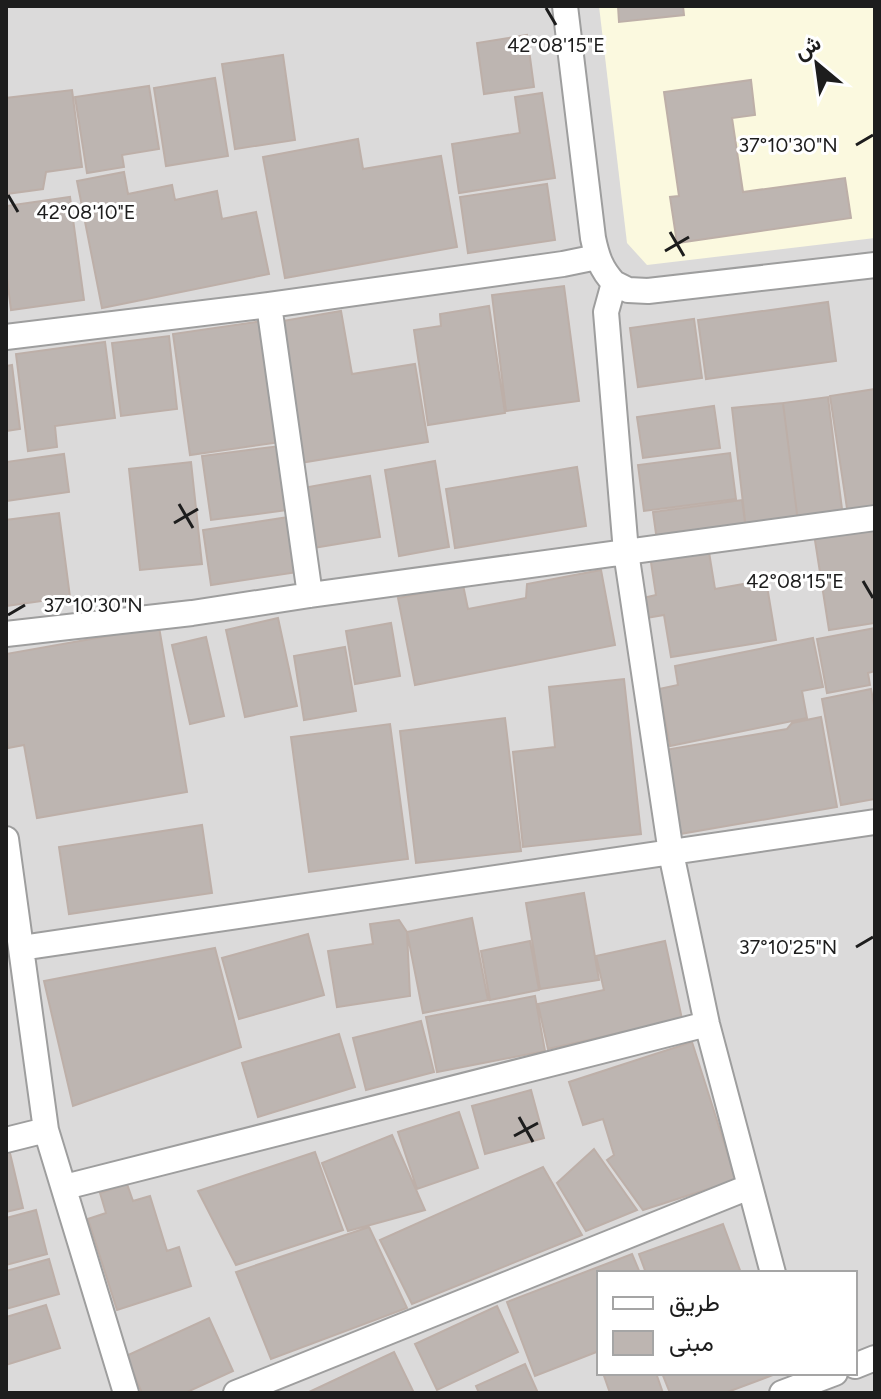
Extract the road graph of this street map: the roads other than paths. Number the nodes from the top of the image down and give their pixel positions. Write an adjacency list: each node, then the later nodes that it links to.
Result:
1 (565, 6): 2 (street)
2 (597, 257): 4 (street); 5 (street)
3 (875, 265): 4 (street)
4 (614, 283): 8 (street)
5 (269, 305): 6 (street); 9 (street)
6 (6, 337)
7 (875, 518): 8 (street)
8 (626, 552): 9 (street); 13 (street)
9 (310, 595): 10 (street)
10 (6, 634)
11 (875, 822): 13 (street)
12 (6, 839): 14 (street)
13 (671, 853): 14 (street); 15 (street)
14 (21, 948): 16 (street)
15 (707, 1024): 18 (street); 19 (street)
16 (46, 1130): 17 (street); 18 (street)
17 (6, 1140)
18 (65, 1187): 23 (street)
19 (749, 1187): 20 (street); 24 (street)
20 (772, 1271)
21 (828, 1375): 22 (street)
22 (795, 1384)
23 (126, 1393)
24 (236, 1393)

